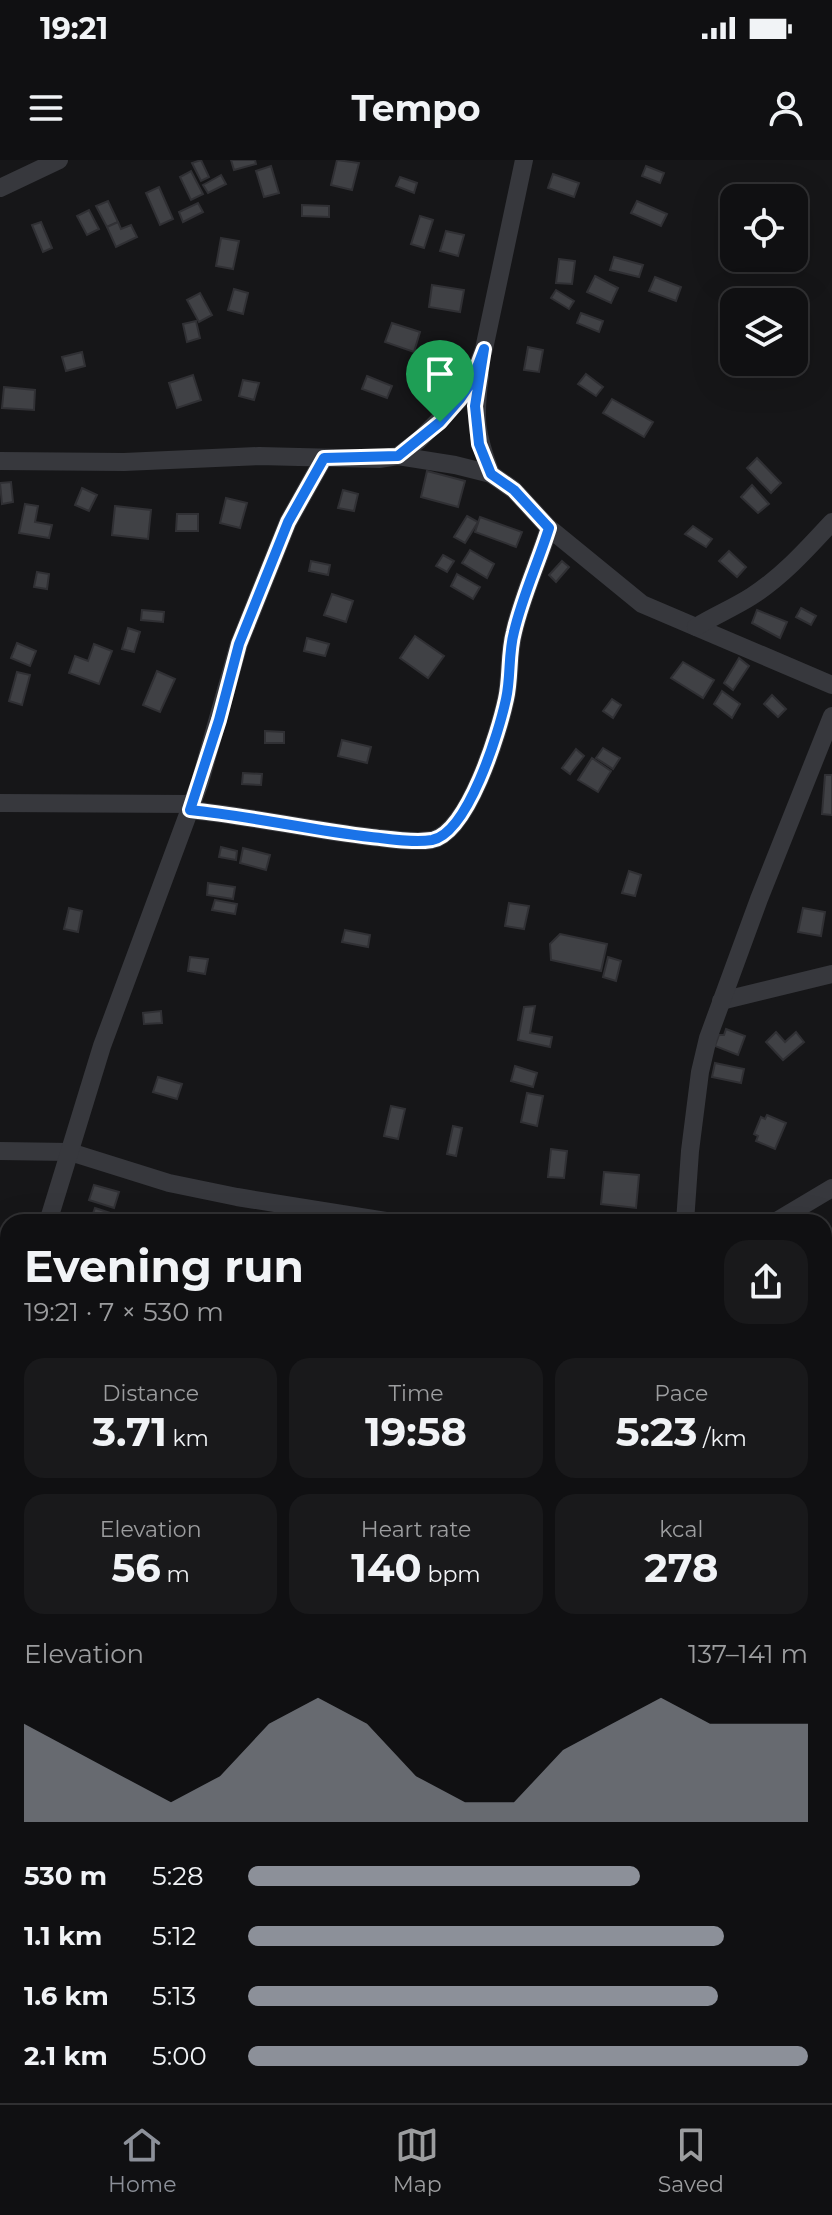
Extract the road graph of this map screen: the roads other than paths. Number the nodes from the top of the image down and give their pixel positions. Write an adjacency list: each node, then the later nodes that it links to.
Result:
1 (59, 160): 3 (street)
2 (524, 160): 4 (street)
3 (0, 188)
4 (484, 349): 5 (street); 8 (street)
5 (398, 456): 6 (street); 8 (street)
6 (324, 458): 7 (street); 15 (street)
7 (0, 461)
8 (491, 474): 10 (street)
9 (832, 522): 11 (street)
10 (549, 528): 11 (street); 15 (street)
11 (696, 627): 12 (street)
12 (832, 685)
13 (832, 716): 17 (street)
14 (0, 803): 15 (street)
15 (191, 807): 19 (street)
16 (832, 974): 17 (street)
17 (721, 1001): 23 (street)
18 (0, 1151): 19 (street)
19 (70, 1152): 21 (street); 22 (street)
20 (832, 1188): 24 (street)
21 (51, 1214)
22 (342, 1214)
23 (686, 1214)
24 (788, 1214)

